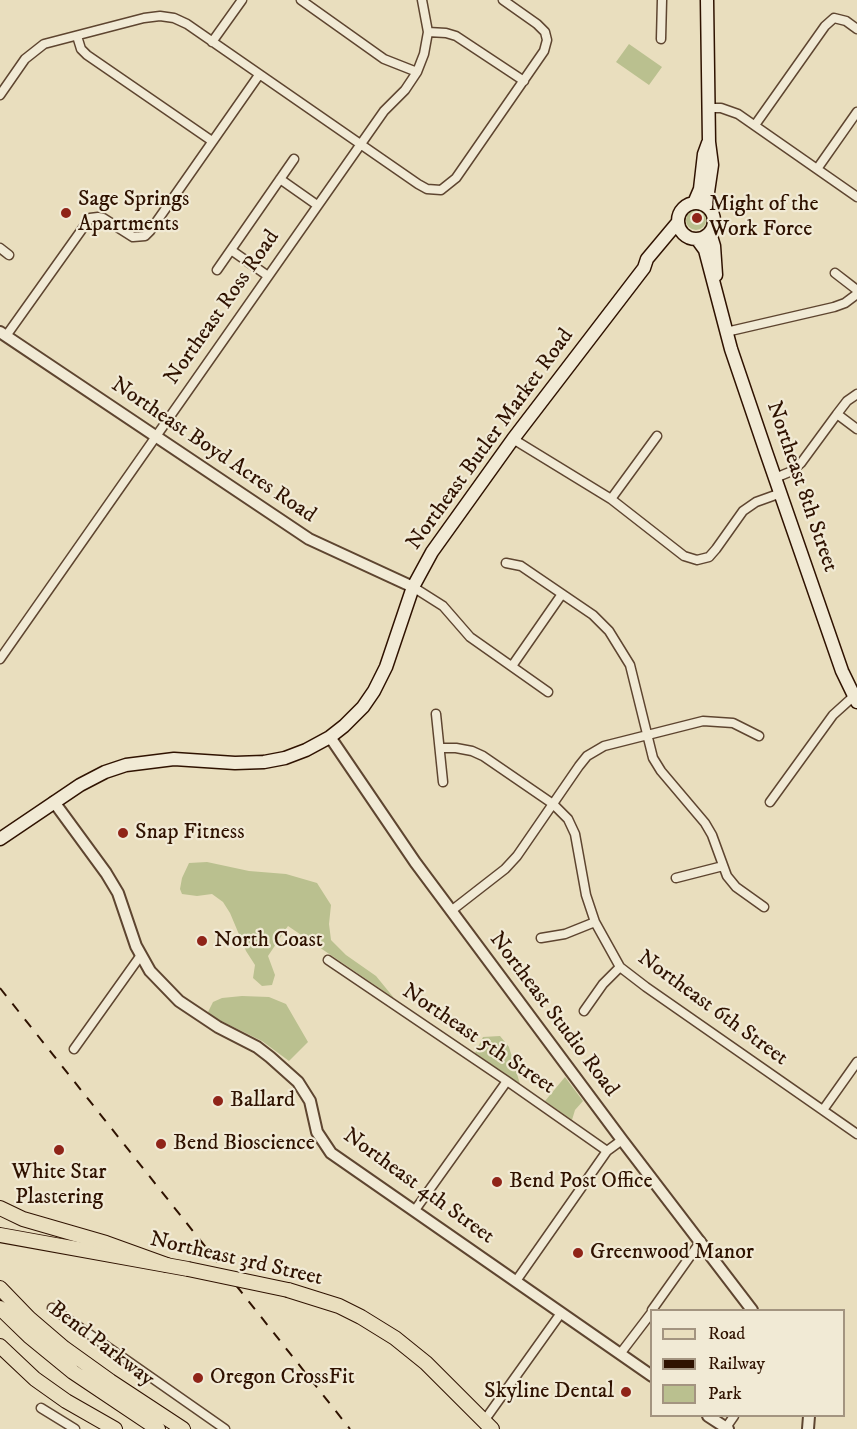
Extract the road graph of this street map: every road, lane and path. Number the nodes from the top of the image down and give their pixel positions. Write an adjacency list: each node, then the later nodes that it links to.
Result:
1 (242, 0): 11 (street)
2 (301, 0): 12 (street)
3 (422, 0): 8 (street, Northeast Ross Road)
4 (503, 0): 14 (street)
5 (662, 0): 10 (street)
6 (707, 0): 16 (main road)
7 (857, 29): 18 (street)
8 (428, 32): 12 (street, Northeast Ross Road); 14 (street)
9 (77, 36): 11 (street); 15 (street); 19 (street)
10 (661, 39)
11 (212, 42): 13 (street)
12 (417, 72): 20 (street, Northeast Ross Road)
13 (259, 75): 19 (street); 20 (street)
14 (524, 81): 20 (street)
15 (0, 95)
16 (708, 108): 18 (street); 25 (main road)
17 (857, 112): 22 (street)
18 (755, 125): 22 (street)
19 (212, 141): 41 (street)
20 (361, 144): 26 (street, Northeast Ross Road)
21 (294, 159): 23 (street)
22 (817, 168): 24 (street)
23 (280, 179): 26 (street); 32 (street)
24 (857, 197)
25 (700, 204): 27 (main road); 28 (main road)
26 (317, 205): 37 (street, Northeast Ross Road)
27 (678, 222): 29 (main road); 34 (main road, Northeast Butler Market Road)
28 (710, 233): 30 (main road); 38 (main road, Northeast 8th Street)
29 (683, 234): 30 (main road); 34 (main road, Northeast Butler Market Road)
30 (698, 239): 38 (main road, Northeast 8th Street)
31 (0, 248): 33 (street)
32 (231, 250): 35 (street); 37 (street)
33 (9, 255)
34 (644, 268): 47 (main road, Northeast Butler Market Road)
35 (217, 270)
36 (835, 273): 39 (street)
37 (268, 276): 45 (street, Northeast Ross Road)
38 (715, 282): 40 (main road, Northeast 8th Street)
39 (857, 292): 40 (street)
40 (726, 332): 48 (main road, Northeast 8th Street)
41 (3, 334): 45 (street, Northeast Boyd Acres Road)
42 (857, 394): 43 (street)
43 (837, 414): 44 (street); 48 (street)
44 (857, 429)
45 (156, 436): 52 (street, Northeast Boyd Acres Road); 54 (street, Northeast Ross Road)
46 (657, 436): 50 (street)
47 (513, 439): 50 (street); 52 (main road, Northeast Butler Market Road)
48 (775, 478): 49 (main road, Northeast 8th Street)
49 (781, 493): 50 (street); 57 (main road, Northeast 8th Street)
50 (611, 499)
51 (506, 563): 53 (street)
52 (413, 587): 55 (street); 61 (main road, Northeast Butler Market Road)
53 (562, 594): 55 (street); 59 (street)
54 (0, 659)
55 (512, 666): 56 (street)
56 (548, 692)
57 (855, 699): 65 (street)
58 (436, 714): 62 (street)
59 (647, 733): 60 (street); 66 (street); 68 (street)
60 (759, 736)
61 (330, 737): 64 (main road, Northeast Butler Market Road); 71 (street, Northeast Studio Road)
62 (441, 748): 63 (street); 66 (street, Northeast 6th Street)
63 (443, 782)
64 (54, 802): 67 (main road, Northeast Butler Market Road); 74 (street, Northeast 4th Street)
65 (770, 802)
66 (553, 804): 71 (street); 72 (street, Northeast 6th Street)
67 (0, 839)
68 (723, 866): 69 (street); 70 (street)
69 (676, 878)
70 (764, 907)
71 (451, 911): 83 (street, Northeast Studio Road)
72 (595, 922): 73 (street); 76 (street, Northeast 6th Street)
73 (541, 938)
74 (141, 955): 78 (street); 86 (street, Northeast 4th Street)
75 (328, 960): 80 (street, Northeast 5th Street)
76 (620, 967): 77 (street); 81 (street, Northeast 6th Street)
77 (584, 1011)
78 (74, 1049)
79 (857, 1062): 81 (street)
80 (507, 1081): 84 (street, Northeast 5th Street); 86 (street)
81 (823, 1110): 82 (street, Northeast 6th Street)
82 (857, 1134)
83 (622, 1140): 84 (street); 88 (street, Northeast Studio Road)
84 (607, 1151): 90 (street)
85 (0, 1208): 89 (main road)
86 (415, 1210): 90 (street, Northeast 4th Street)
87 (0, 1235): 89 (main road, Northeast 3rd Street)
88 (701, 1242): 94 (street); 95 (street, Northeast Studio Road)
89 (167, 1265): 103 (main road, Northeast 3rd Street, bridge)
90 (516, 1281): 96 (street, Northeast 4th Street)
91 (0, 1288): 107 (main road, Bend Parkway)
92 (0, 1308): 106 (main road, Bend Parkway)
93 (52, 1308): 108 (street)
94 (653, 1309)
95 (751, 1309)
96 (561, 1313): 99 (street, Northeast 4th Street); 103 (street)
97 (650, 1314): 99 (street)
98 (0, 1346): 105 (main road)
99 (620, 1354): 100 (street, Northeast 4th Street)
100 (650, 1375)
101 (41, 1408): 104 (street)
102 (709, 1417): 109 (street)
103 (488, 1425)
104 (75, 1429)
105 (115, 1429)
106 (158, 1429)
107 (183, 1429)
108 (225, 1429)
109 (726, 1429)

